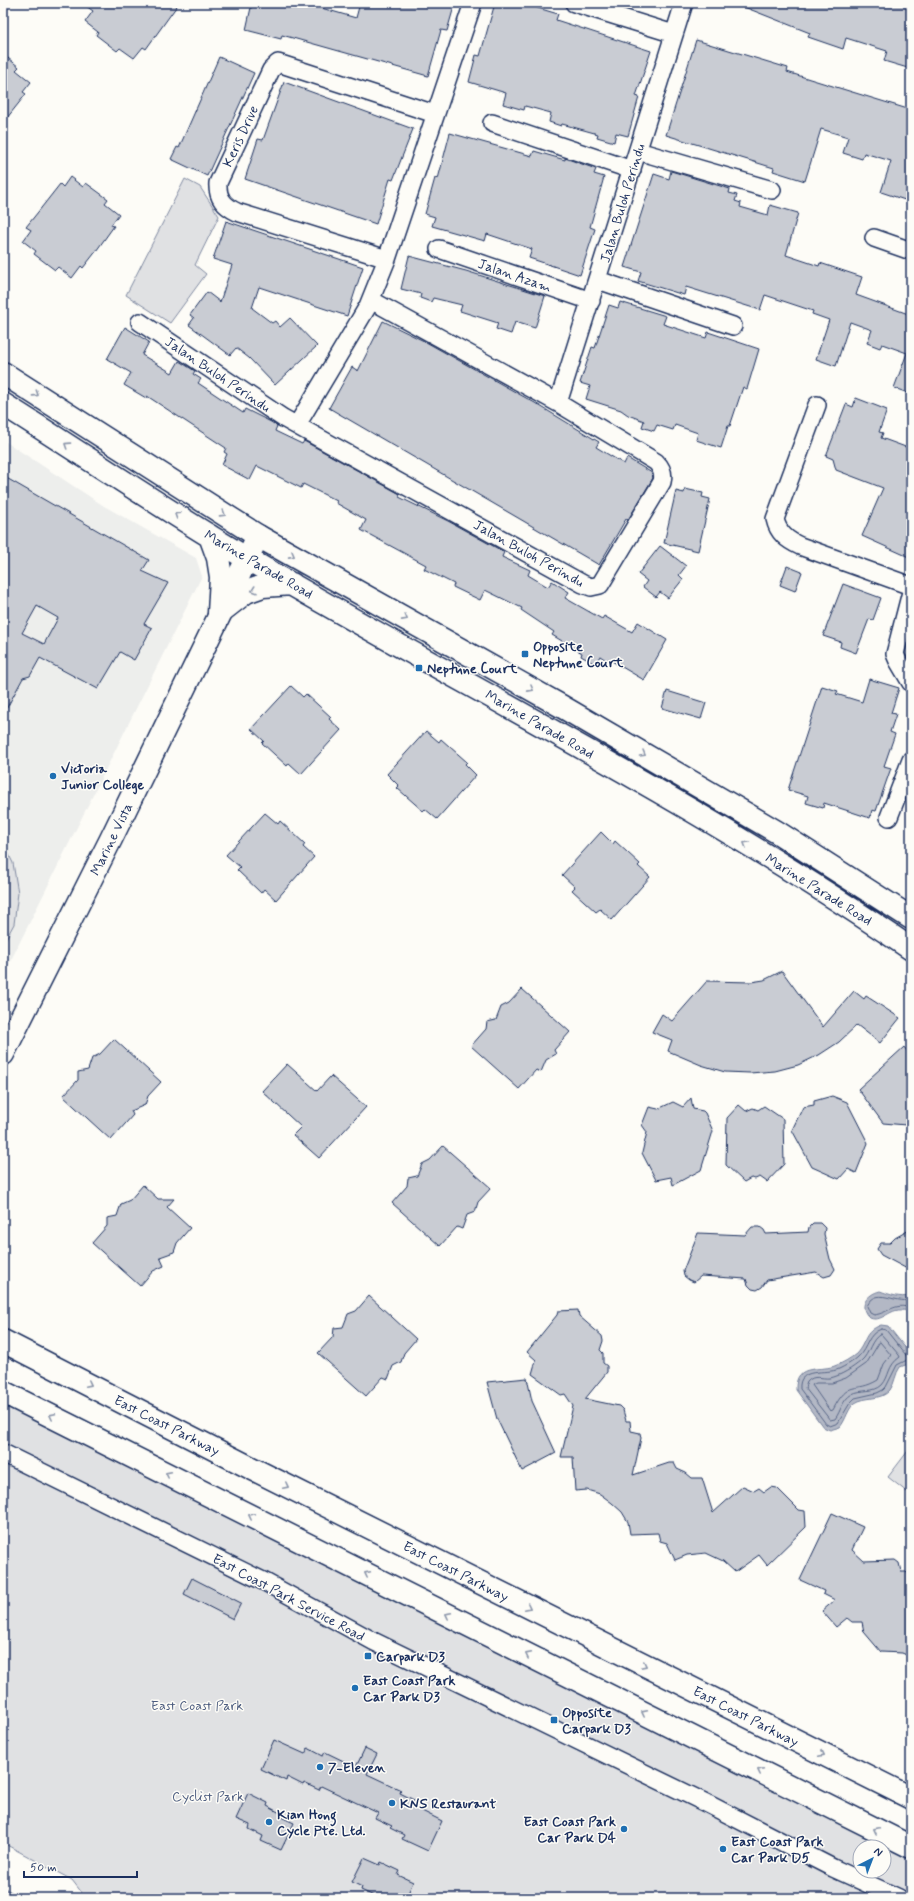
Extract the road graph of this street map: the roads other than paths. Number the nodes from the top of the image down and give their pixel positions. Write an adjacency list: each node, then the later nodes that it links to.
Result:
1 (473, 3): 5 (street)
2 (574, 3): 4 (street)
3 (684, 3): 4 (street, Jalan Buloh Perindu)
4 (674, 34): 7 (street, Jalan Buloh Perindu)
5 (435, 114): 13 (street); 13 (street, Keris Drive)
6 (492, 124): 8 (street)
7 (638, 151): 8 (street, Jalan Buloh Perindu); 9 (street)
8 (632, 170): 14 (street, Jalan Buloh Perindu)
9 (772, 190)
10 (874, 238): 12 (street)
11 (439, 249): 16 (street, Jalan Azam)
12 (911, 251)
13 (387, 259): 15 (street)
14 (598, 280): 16 (street, Jalan Buloh Perindu); 18 (street)
15 (371, 300): 20 (street, Jalan Buloh Perindu); 23 (street)
16 (591, 301): 20 (street, Jalan Buloh Perindu)
17 (140, 322): 23 (street, Jalan Buloh Perindu)
18 (733, 326)
19 (3, 373): 25 (main road, Marine Parade Road, one-way to 25)
20 (558, 403): 23 (street, Jalan Buloh Perindu)
21 (3, 404): 24 (main road, Marine Parade Road, one-way to 21)
22 (817, 405): 28 (street)
23 (297, 425)
24 (210, 536): 26 (main road, Marine Parade Road); 30 (main road)
25 (258, 536): 26 (main road, Marine Vista); 34 (main road, Marine Parade Road, one-way to 34)
26 (246, 558): 27 (main road, Marine Parade Road); 30 (main road, Marine Vista)
27 (292, 584): 30 (main road, one-way to 30); 35 (main road, Marine Parade Road, one-way to 27)
28 (911, 586)
29 (911, 592): 31 (street)
30 (219, 613): 36 (main road, Marine Vista)
31 (911, 683)
32 (911, 760): 33 (street)
33 (889, 817)
34 (911, 918)
35 (911, 949)
36 (3, 1054)
37 (3, 1329): 39 (main road)
38 (3, 1341): 39 (main road, East Coast Parkway)
39 (54, 1366): 42 (main road, East Coast Parkway, one-way to 42)
40 (3, 1392): 43 (main road, one-way to 40)
41 (3, 1453): 44 (street, East Coast Park Service Road)
42 (911, 1798)
43 (911, 1847)
44 (899, 1898)

